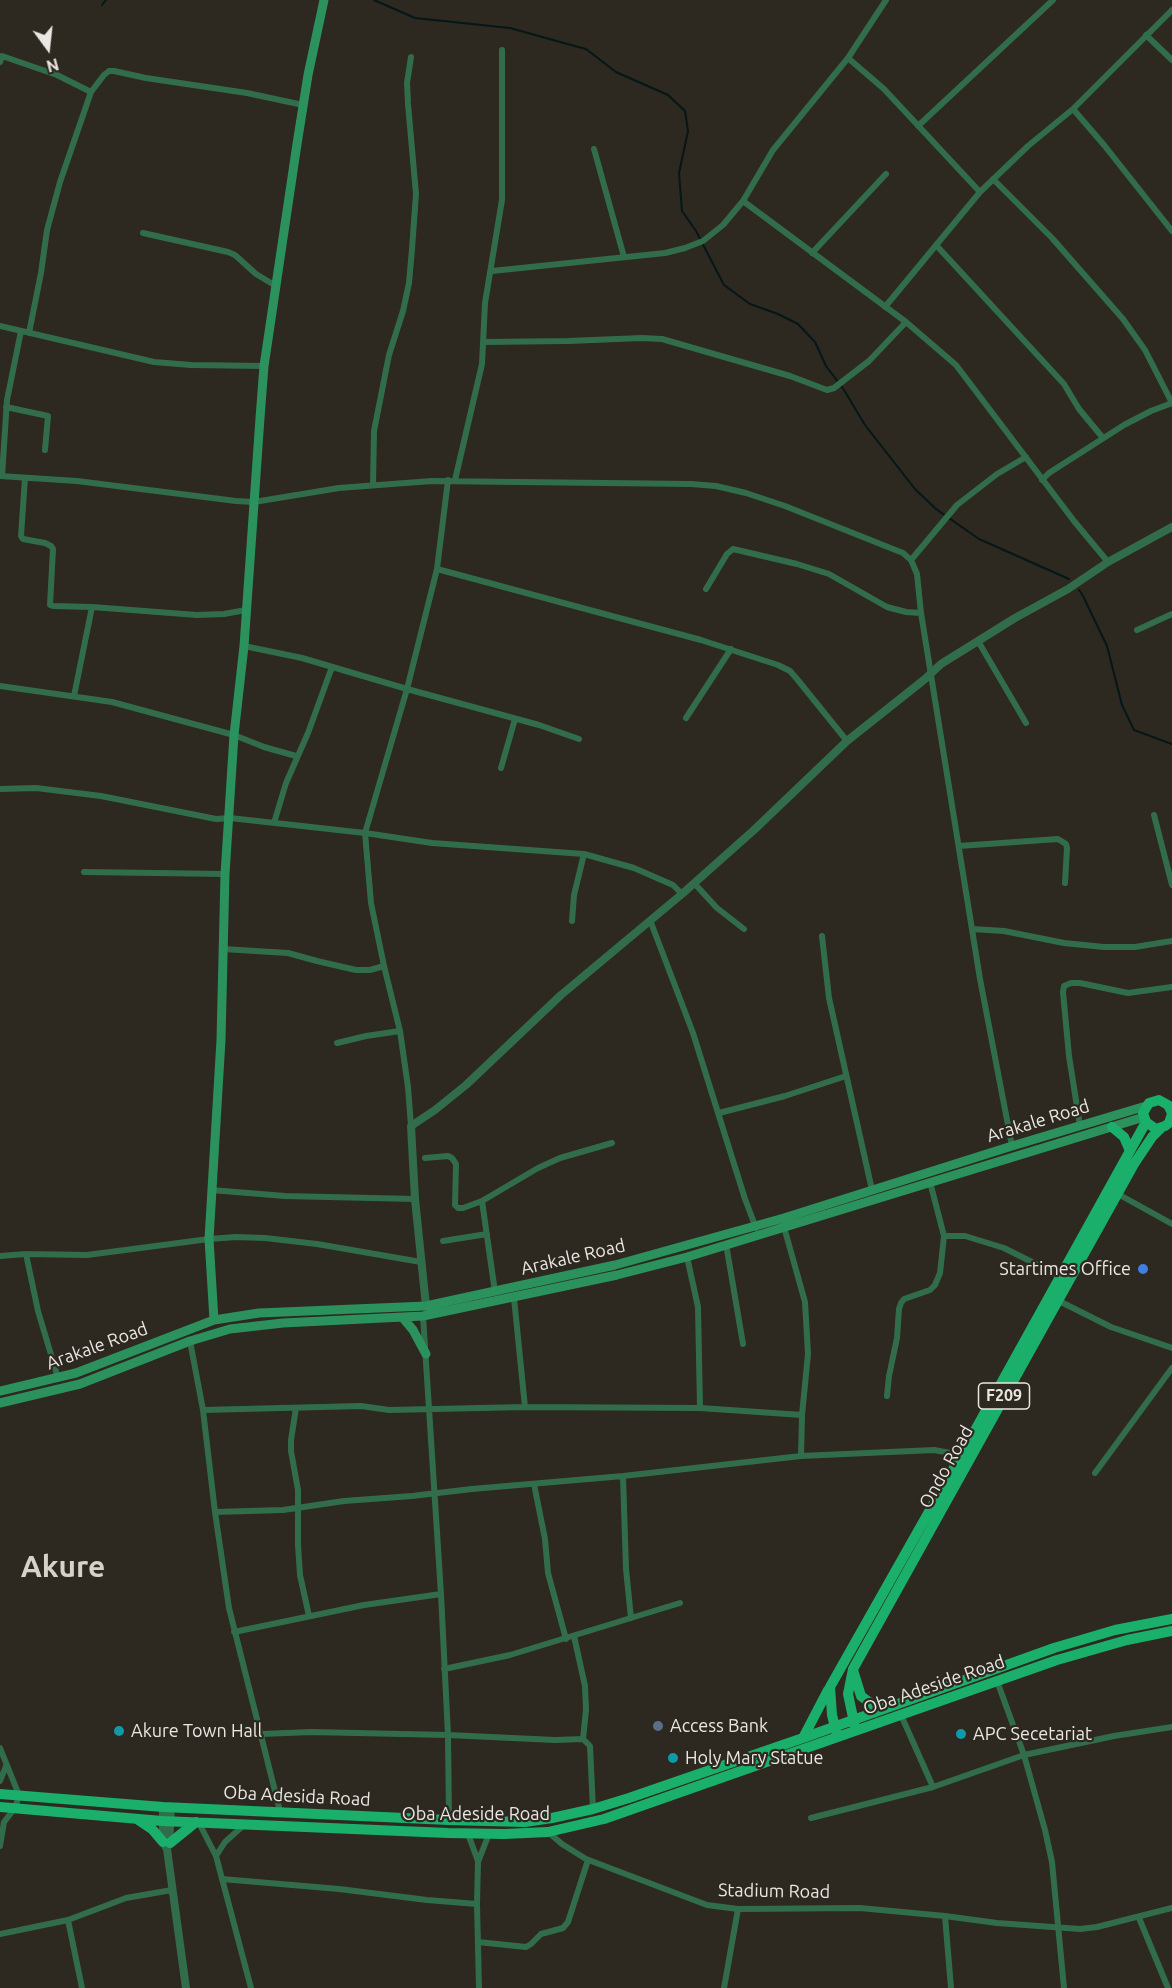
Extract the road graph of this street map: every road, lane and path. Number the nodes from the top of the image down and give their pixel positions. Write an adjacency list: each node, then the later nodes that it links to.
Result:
1 (324, 0): 12 (main road)
2 (886, 0): 9 (street)
3 (1053, 0): 14 (street)
4 (1172, 9): 5 (street)
5 (1146, 35): 10 (street); 13 (street)
6 (502, 50): 25 (street)
7 (411, 57): 42 (street)
8 (1, 58): 11 (street)
9 (848, 58): 14 (street); 19 (street)
10 (1172, 60)
11 (91, 92): 12 (street); 30 (street)
12 (303, 105): 26 (main road)
13 (1073, 109): 17 (street); 20 (street)
14 (918, 126): 18 (street)
15 (594, 149): 24 (street)
16 (886, 174): 23 (street)
17 (993, 179): 18 (street); 33 (street)
18 (980, 192): 22 (street)
19 (743, 201): 23 (street); 24 (street)
20 (1172, 231)
21 (143, 233): 26 (street)
22 (936, 245): 27 (street); 35 (street)
23 (812, 253): 27 (street)
24 (624, 257): 25 (street)
25 (492, 271): 31 (street)
26 (276, 286): 32 (main road)
27 (885, 307): 28 (street)
28 (906, 322): 31 (street); 37 (street)
29 (0, 326): 30 (street)
30 (25, 332): 32 (street); 34 (street)
31 (484, 342): 40 (street)
32 (264, 366): 43 (main road)
33 (1172, 403): 35 (street)
34 (6, 407): 36 (street); 38 (street)
35 (1103, 438): 41 (street)
36 (45, 450)
37 (1026, 457): 41 (street); 45 (street)
38 (1, 476): 39 (street)
39 (25, 478): 43 (street); 49 (street)
40 (452, 480): 42 (street); 45 (street); 47 (street)
41 (1042, 480): 46 (street)
42 (373, 485): 43 (street)
43 (254, 502): 50 (main road)
44 (1172, 526): 46 (street)
45 (911, 560): 51 (street)
46 (1108, 562): 54 (street)
47 (437, 569): 56 (street); 60 (street)
48 (706, 589): 51 (street)
49 (92, 607): 50 (street); 61 (street)
50 (246, 610): 55 (main road)
51 (921, 613): 58 (street)
52 (1172, 614): 53 (street)
53 (1137, 630)
54 (978, 641): 58 (street); 64 (street)
55 (244, 646): 57 (street); 65 (main road)
56 (731, 649): 62 (street); 67 (street)
57 (332, 667): 60 (street); 68 (street)
58 (931, 673): 67 (street); 75 (street)
59 (0, 686): 61 (street)
60 (407, 690): 63 (street); 74 (street)
61 (74, 696): 65 (street)
62 (686, 718)
63 (515, 719): 66 (street); 69 (street)
64 (1026, 723)
65 (234, 735): 68 (street); 72 (main road)
66 (579, 740)
67 (847, 741): 79 (street)
68 (297, 756): 73 (street)
69 (501, 768)
70 (0, 789): 72 (street)
71 (1154, 815): 81 (street)
72 (230, 818): 73 (street); 78 (main road)
73 (274, 822): 74 (street)
74 (365, 833): 76 (street); 90 (street)
75 (959, 846): 80 (street); 86 (street)
76 (584, 854): 82 (street); 84 (street)
77 (84, 872): 78 (street)
78 (225, 874): 89 (main road)
79 (694, 883): 82 (street); 85 (street)
80 (1065, 883)
81 (1172, 885)
82 (682, 894): 83 (street)
83 (650, 920): 96 (street); 99 (street)
84 (572, 921)
85 (744, 929)
86 (972, 929): 88 (street); 104 (street)
87 (822, 936): 94 (street)
88 (1172, 941)
89 (223, 950): 90 (street); 108 (main road)
90 (384, 966): 92 (street)
91 (1172, 987): 100 (street)
92 (400, 1031): 93 (street); 99 (street)
93 (337, 1043)
94 (846, 1076): 96 (street); 109 (street)
95 (1168, 1101): 97 (main road, F209); 98 (main road, F209)
96 (718, 1113): 115 (street)
97 (1145, 1115): 100 (main road, Arakale Road); 101 (main road, Arakale Road); 102 (main road); 105 (main road, Ondo Road / F209)
98 (1172, 1116): 102 (main road, F209)
99 (411, 1126): 111 (street)
100 (1080, 1126): 104 (main road, Arakale Road)
101 (1112, 1126): 105 (main road); 107 (main road, Arakale Road)
102 (1161, 1128): 110 (main road, Ondo Road / F209)
103 (612, 1143): 112 (street)
104 (1012, 1146): 109 (main road, Arakale Road)
105 (1130, 1151): 126 (main road, Ondo Road / F209)
106 (425, 1158): 112 (street)
107 (930, 1182): 114 (main road, Arakale Road); 117 (street)
108 (211, 1190): 111 (street); 118 (main road)
109 (872, 1190): 115 (main road, Arakale Road)
110 (1118, 1194): 113 (street); 129 (main road, Ondo Road / F209)
111 (416, 1199): 124 (street)
112 (482, 1201): 116 (street)
113 (1172, 1224)
114 (784, 1227): 115 (main road, Arakale Road); 152 (street)
115 (757, 1230): 120 (main road, Arakale Road); 125 (main road, Arakale Road)
116 (487, 1234): 119 (street); 127 (street)
117 (944, 1236): 126 (street); 145 (street)
118 (209, 1239): 121 (street); 124 (street); 134 (main road)
119 (443, 1241)
120 (726, 1244): 123 (main road, Arakale Road); 137 (street)
121 (26, 1254): 122 (street); 143 (street)
122 (0, 1256)
123 (687, 1257): 125 (main road, Arakale Road); 149 (street)
124 (421, 1262): 130 (street)
125 (616, 1270): 127 (main road, Arakale Road); 128 (main road, Arakale Road)
126 (1060, 1276): 129 (main road, Ondo Road / F209)
127 (495, 1292): 130 (main road, Arakale Road)
128 (514, 1298): 132 (main road, Arakale Road); 147 (street)
129 (1054, 1298): 138 (street); 154 (main road, Ondo Road / F209)
130 (426, 1306): 131 (main road, Arakale Road)
131 (314, 1311): 134 (main road, Arakale Road); 135 (main road)
132 (423, 1316): 133 (main road, Arakale Road); 139 (street)
133 (403, 1318): 135 (main road, Arakale Road); 139 (main road)
134 (213, 1320): 140 (main road, Arakale Road)
135 (314, 1322): 136 (main road, Arakale Road)
136 (190, 1341): 141 (main road, Arakale Road); 151 (street)
137 (743, 1344)
138 (1172, 1348)
139 (426, 1354): 150 (street)
140 (121, 1356): 141 (main road); 143 (main road, Arakale Road)
141 (126, 1367): 146 (main road, Arakale Road)
142 (1172, 1368): 155 (street)
143 (58, 1379): 144 (main road, Arakale Road)
144 (0, 1392)
145 (887, 1396)
146 (0, 1402)
147 (525, 1407): 149 (street); 150 (street)
148 (296, 1408): 150 (street); 151 (street); 159 (street)
149 (700, 1408): 152 (street)
150 (430, 1409): 158 (street)
151 (203, 1410): 160 (street)
152 (802, 1415): 153 (street)
153 (801, 1456): 154 (street); 156 (street)
154 (965, 1456): 171 (main road, Ondo Road / F209); 173 (main road, Ondo Road / F209)
155 (1095, 1473)
156 (623, 1476): 157 (street); 164 (street)
157 (534, 1484): 158 (street); 169 (street)
158 (434, 1493): 159 (street); 161 (street)
159 (298, 1508): 160 (street); 163 (street)
160 (215, 1512): 167 (street)
161 (441, 1594): 163 (street); 170 (street)
162 (680, 1603): 164 (street)
163 (309, 1616): 167 (street)
164 (631, 1618): 168 (street)
165 (1172, 1618): 174 (main road, Oba Adesida Road)
166 (1172, 1631): 172 (main road, Oba Adeside Road)
167 (234, 1632): 179 (street)
168 (574, 1636): 169 (street); 182 (street)
169 (566, 1639): 170 (street)
170 (444, 1669): 180 (street)
171 (853, 1669): 174 (main road); 176 (main road, F209)
172 (997, 1680): 175 (main road, Oba Adeside Road); 184 (street)
173 (830, 1687): 178 (main road); 181 (main road)
174 (884, 1709): 176 (main road, Oba Adesida Road)
175 (901, 1715): 176 (main road, Oba Adeside Road); 188 (street)
176 (855, 1725): 178 (main road, Oba Adesida Road)
177 (1172, 1727): 184 (street)
178 (836, 1731): 181 (main road, Oba Adesida Road); 189 (main road, Oba Adeside Road)
179 (262, 1734): 180 (street); 196 (street)
180 (448, 1735): 182 (street); 200 (street)
181 (803, 1738): 186 (main road, Oba Adesida Road)
182 (583, 1739): 195 (street)
183 (0, 1748): 185 (street)
184 (1024, 1755): 188 (street); 221 (street)
185 (6, 1766): 187 (street); 191 (street)
186 (679, 1780): 189 (main road); 195 (main road, Oba Adesida Road)
187 (0, 1781)
188 (933, 1787): 198 (street)
189 (683, 1791): 205 (main road, Oba Adeside Road)
190 (0, 1794): 191 (main road, Oba Adesida Road)
191 (19, 1795): 193 (main road, Oba Adesida Road); 194 (street)
192 (0, 1807): 194 (main road, Oba Adeside Road)
193 (167, 1807): 196 (main road, Oba Adesida Road); 201 (street)
194 (15, 1808): 199 (main road, Oba Adeside Road); 202 (street)
195 (593, 1809): 200 (main road, Oba Adesida Road)
196 (280, 1811): 200 (main road, Oba Adesida Road)
197 (0, 1816): 202 (street)
198 (811, 1818)
199 (137, 1819): 201 (main road, Oba Adeside Road); 208 (main road)
200 (449, 1820)
201 (166, 1821): 203 (main road, Oba Adeside Road); 208 (street)
202 (4, 1822): 209 (street)
203 (197, 1822): 204 (main road, Oba Adeside Road); 208 (main road); 210 (street)
204 (245, 1824): 206 (main road, Oba Adeside Road); 210 (street)
205 (548, 1832): 207 (main road, Oba Adeside Road); 211 (street, Stadium Road)
206 (468, 1834): 207 (main road, Oba Adeside Road); 212 (street)
207 (489, 1834): 212 (street)
208 (167, 1845): 214 (street)
209 (0, 1846)
210 (216, 1856): 213 (street)
211 (588, 1860): 217 (street, Stadium Road); 223 (street)
212 (478, 1862): 215 (street)
213 (222, 1879): 215 (street); 226 (street)
214 (172, 1890): 220 (street); 225 (street)
215 (477, 1904): 223 (street)
216 (1172, 1908): 219 (street, Stadium Road)
217 (738, 1909): 218 (street, Stadium Road); 228 (street)
218 (945, 1916): 221 (street, Stadium Road); 229 (street)
219 (1139, 1918): 221 (street, Stadium Road); 231 (street)
220 (68, 1920): 222 (street); 224 (street)
221 (1058, 1927): 230 (street)
222 (0, 1934)
223 (478, 1942): 227 (street)
224 (82, 1988)
225 (186, 1988)
226 (250, 1988)
227 (479, 1988)
228 (724, 1988)
229 (951, 1988)
230 (1064, 1988)
231 (1168, 1988)

